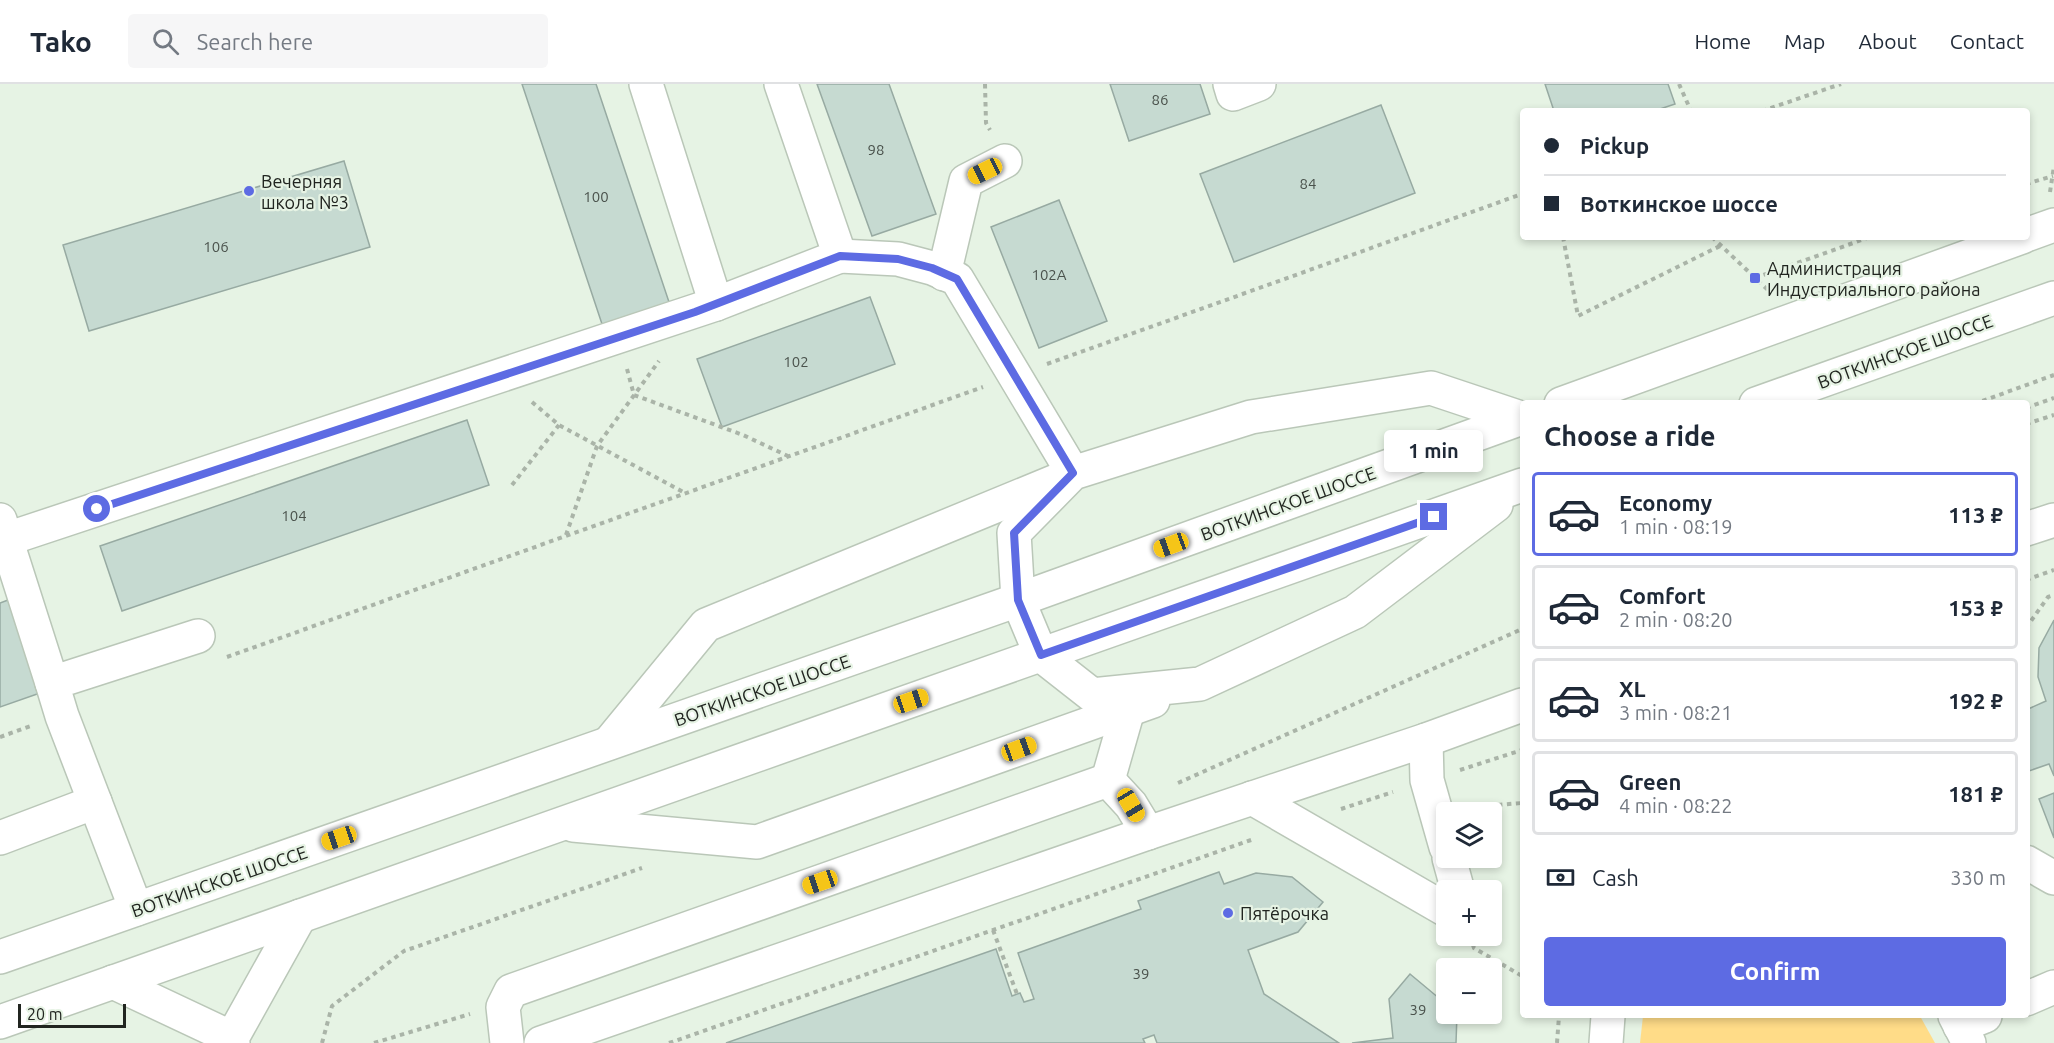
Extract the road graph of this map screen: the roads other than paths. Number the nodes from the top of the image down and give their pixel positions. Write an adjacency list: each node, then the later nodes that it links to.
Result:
1 (646, 84): 12 (main road)
2 (781, 84): 9 (main road)
3 (1230, 84): 4 (main road)
4 (1259, 84)
5 (1005, 161): 10 (main road)
6 (2054, 225): 7 (main road)
7 (2030, 234)
8 (2014, 240): 13 (main road)
9 (840, 256): 10 (main road); 12 (main road)
10 (944, 274): 17 (main road)
11 (2054, 298): 14 (main road, ВОТКИНСКОЕ ШОССЕ)
12 (716, 304): 22 (main road)
13 (1572, 400)
14 (1767, 400)
15 (1520, 417): 17 (main road)
16 (1520, 419): 23 (main road, ВОТКИНСКОЕ ШОССЕ)
17 (1073, 473): 23 (main road); 31 (main road)
18 (1520, 487): 25 (main road)
19 (1520, 488): 27 (main road)
20 (2054, 520): 21 (main road)
21 (2030, 528)
22 (4, 529): 26 (main road)
23 (1018, 600): 25 (main road); 31 (main road, ВОТКИНСКОЕ ШОССЕ)
24 (208, 648): 26 (main road)
25 (1041, 655): 27 (main road); 36 (main road)
26 (52, 683): 34 (main road)
27 (1200, 684): 29 (main road)
28 (1520, 706): 30 (main road)
29 (1128, 710): 32 (main road); 36 (main road)
30 (1426, 740): 33 (main road); 35 (main road)
31 (609, 744): 42 (main road, ВОТКИНСКОЕ ШОССЕ)
32 (1108, 780): 37 (main road); 51 (main road)
33 (1252, 798): 37 (main road); 41 (main road)
34 (95, 802): 38 (main road); 42 (main road)
35 (1436, 812)
36 (562, 824): 43 (main road)
37 (1148, 833): 52 (main road)
38 (0, 838)
39 (2030, 864): 40 (main road)
40 (2054, 878)
41 (1436, 904)
42 (136, 909): 44 (main road, ВОТКИНСКОЕ ШОССЕ)
43 (300, 916): 45 (main road); 50 (main road)
44 (0, 957)
45 (113, 982): 49 (main road); 50 (main road)
46 (2054, 987): 47 (main road)
47 (2030, 997)
48 (1608, 1018): 53 (main road)
49 (0, 1022)
50 (232, 1040)
51 (507, 1043)
52 (541, 1043)
53 (1606, 1043)

